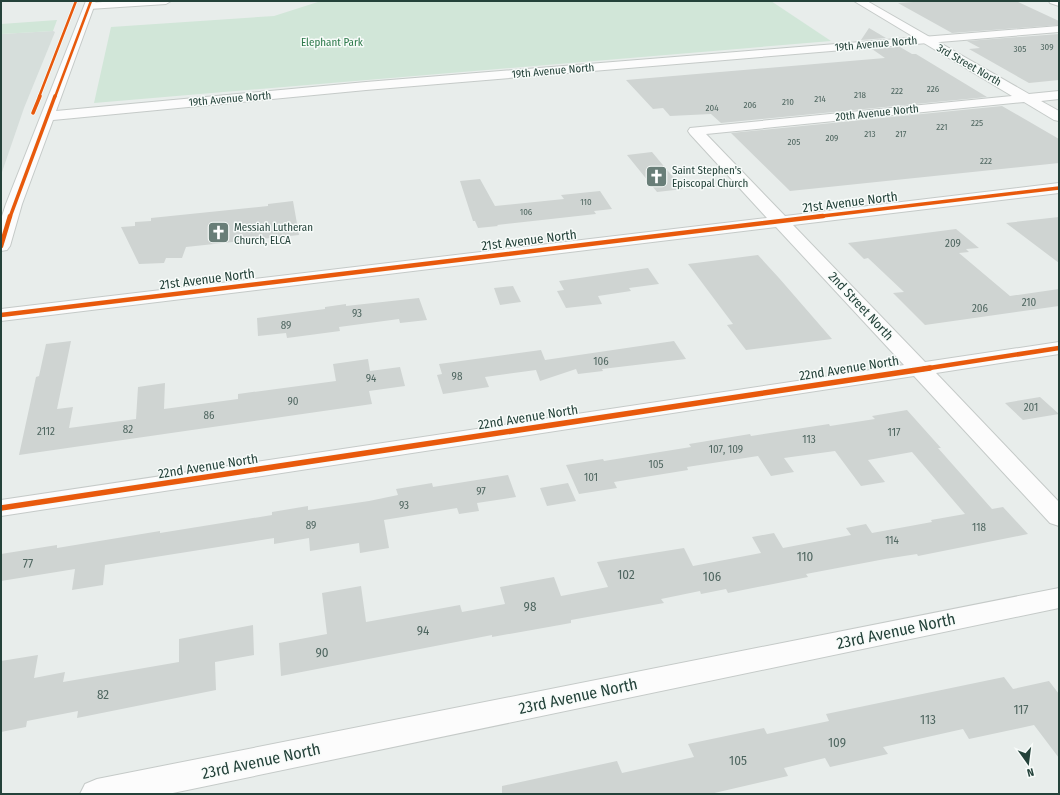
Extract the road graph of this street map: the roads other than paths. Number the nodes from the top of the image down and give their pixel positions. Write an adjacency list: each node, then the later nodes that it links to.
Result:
1 (166, 1): 5 (street)
2 (859, 1): 7 (street, 3rd Street North)
3 (1054, 1): 4 (street)
4 (1059, 3)
5 (90, 4): 10 (street)
6 (1059, 29): 7 (street, 19th Avenue North)
7 (925, 40): 9 (street, 3rd Street North); 10 (street, 19th Avenue North)
8 (1059, 95): 9 (street, 20th Avenue North)
9 (1027, 98): 11 (street, 3rd Street North); 12 (street, 20th Avenue North)
10 (47, 116): 15 (street)
11 (1059, 117)
12 (695, 131): 14 (street, 2nd Street North)
13 (1059, 188): 14 (street, 21st Avenue North)
14 (781, 221): 16 (street, 21st Avenue North); 18 (street, 2nd Street North)
15 (1, 246)
16 (1, 315)
17 (1059, 348): 18 (street, 22nd Avenue North)
18 (920, 368): 19 (street, 22nd Avenue North); 20 (street, 2nd Street North)
19 (1, 508)
20 (1059, 517)
21 (1059, 598): 22 (street, 23rd Avenue North)
22 (97, 794)

